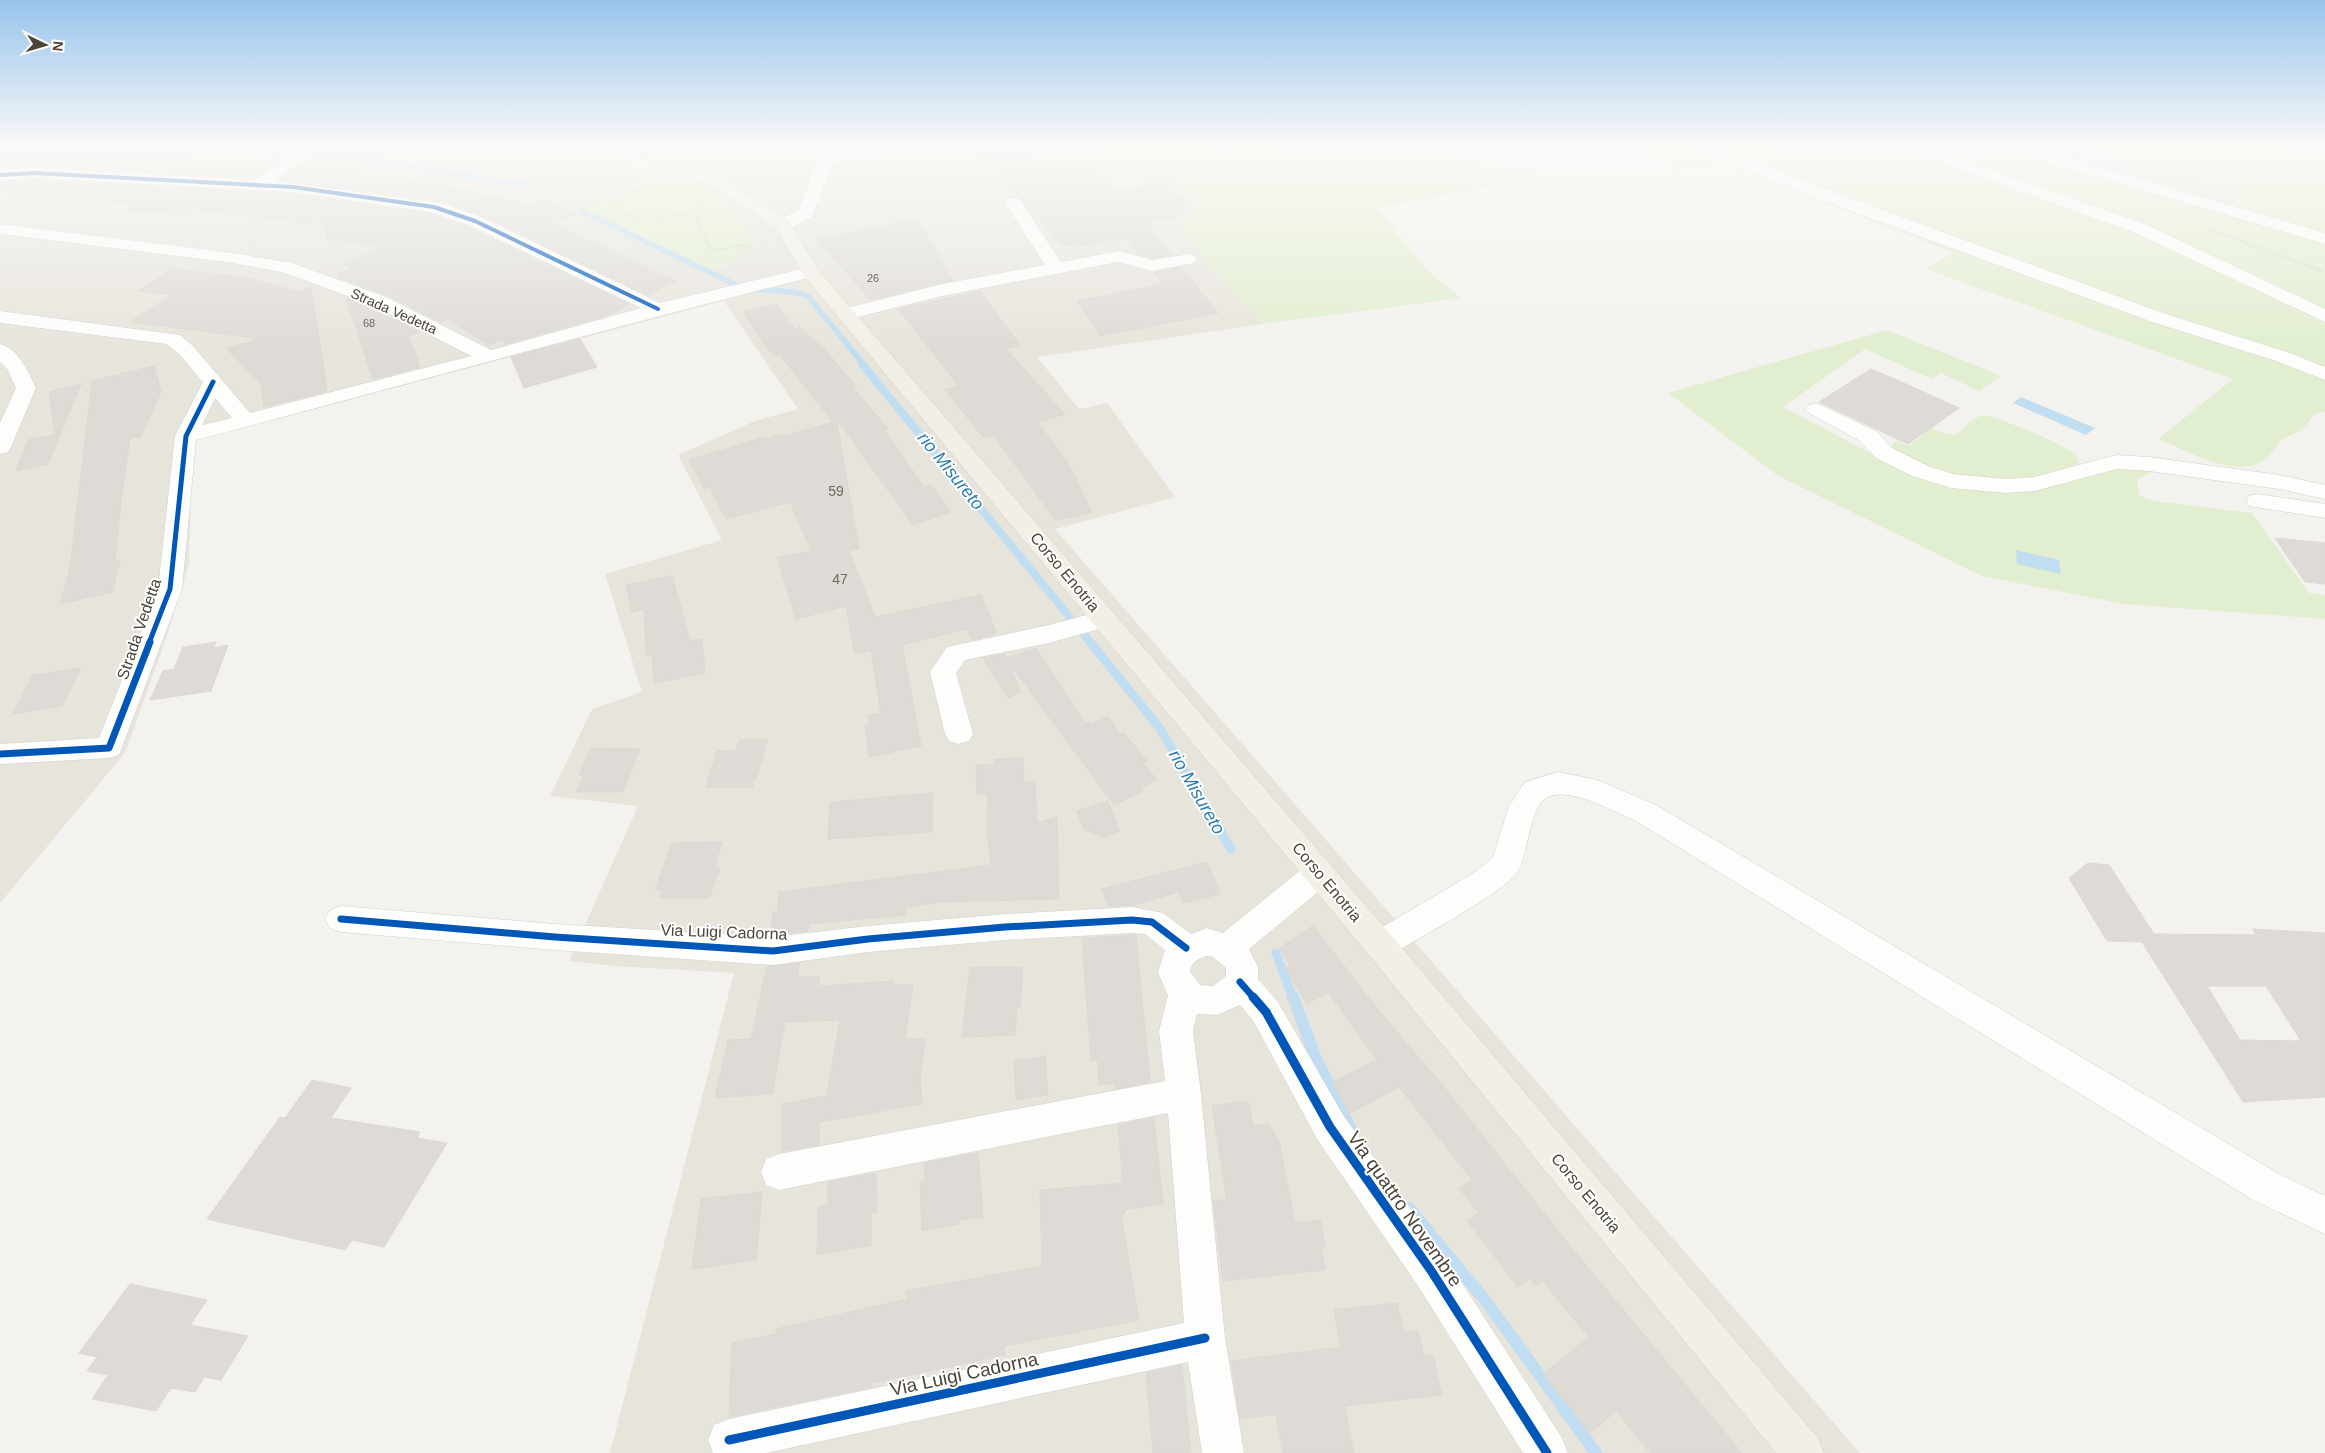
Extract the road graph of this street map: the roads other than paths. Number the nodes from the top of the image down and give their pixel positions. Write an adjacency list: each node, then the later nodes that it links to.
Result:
1 (460, 216): 14 (street)
2 (769, 216): 8 (main road, Corso Enotria)
3 (801, 216): 8 (street)
4 (1022, 216): 12 (street)
5 (1881, 216): 20 (street)
6 (2105, 216): 16 (street)
7 (2246, 216): 10 (street)
8 (783, 225): 13 (main road, Corso Enotria)
9 (0, 229): 19 (street, Strada Vedetta)
10 (2325, 239)
11 (1188, 259): 12 (street)
12 (1056, 267): 15 (street)
13 (810, 272): 14 (street); 15 (main road, Corso Enotria)
14 (658, 309): 19 (street)
15 (846, 314): 29 (main road, Corso Enotria)
16 (2325, 316)
17 (0, 317): 21 (street)
18 (0, 350): 25 (street)
19 (489, 357): 23 (street)
20 (2325, 374)
21 (213, 382): 23 (street); 24 (street, Strada Vedetta)
22 (1816, 409): 26 (street)
23 (245, 420): 24 (street)
24 (186, 436): 31 (street, Strada Vedetta)
25 (0, 447)
26 (2325, 492)
27 (2257, 502): 28 (street)
28 (2325, 511)
29 (1087, 624): 30 (street); 32 (main road, Corso Enotria)
30 (959, 734)
31 (0, 754)
32 (1319, 873): 34 (main road, Corso Enotria); 36 (street)
33 (341, 919): 35 (street, Via Luigi Cadorna)
34 (1380, 945): 41 (street); 46 (main road, Corso Enotria)
35 (1186, 948): 36 (street); 38 (street)
36 (1228, 948): 37 (street)
37 (1240, 982): 38 (street); 45 (street, Via quattro Novembre)
38 (1185, 993): 39 (street)
39 (1184, 1094): 40 (street); 42 (street)
40 (779, 1172)
41 (2325, 1215)
42 (1205, 1338): 43 (street, Via Luigi Cadorna); 44 (street)
43 (728, 1440)
44 (1223, 1453)
45 (1547, 1453)
46 (1803, 1453)

